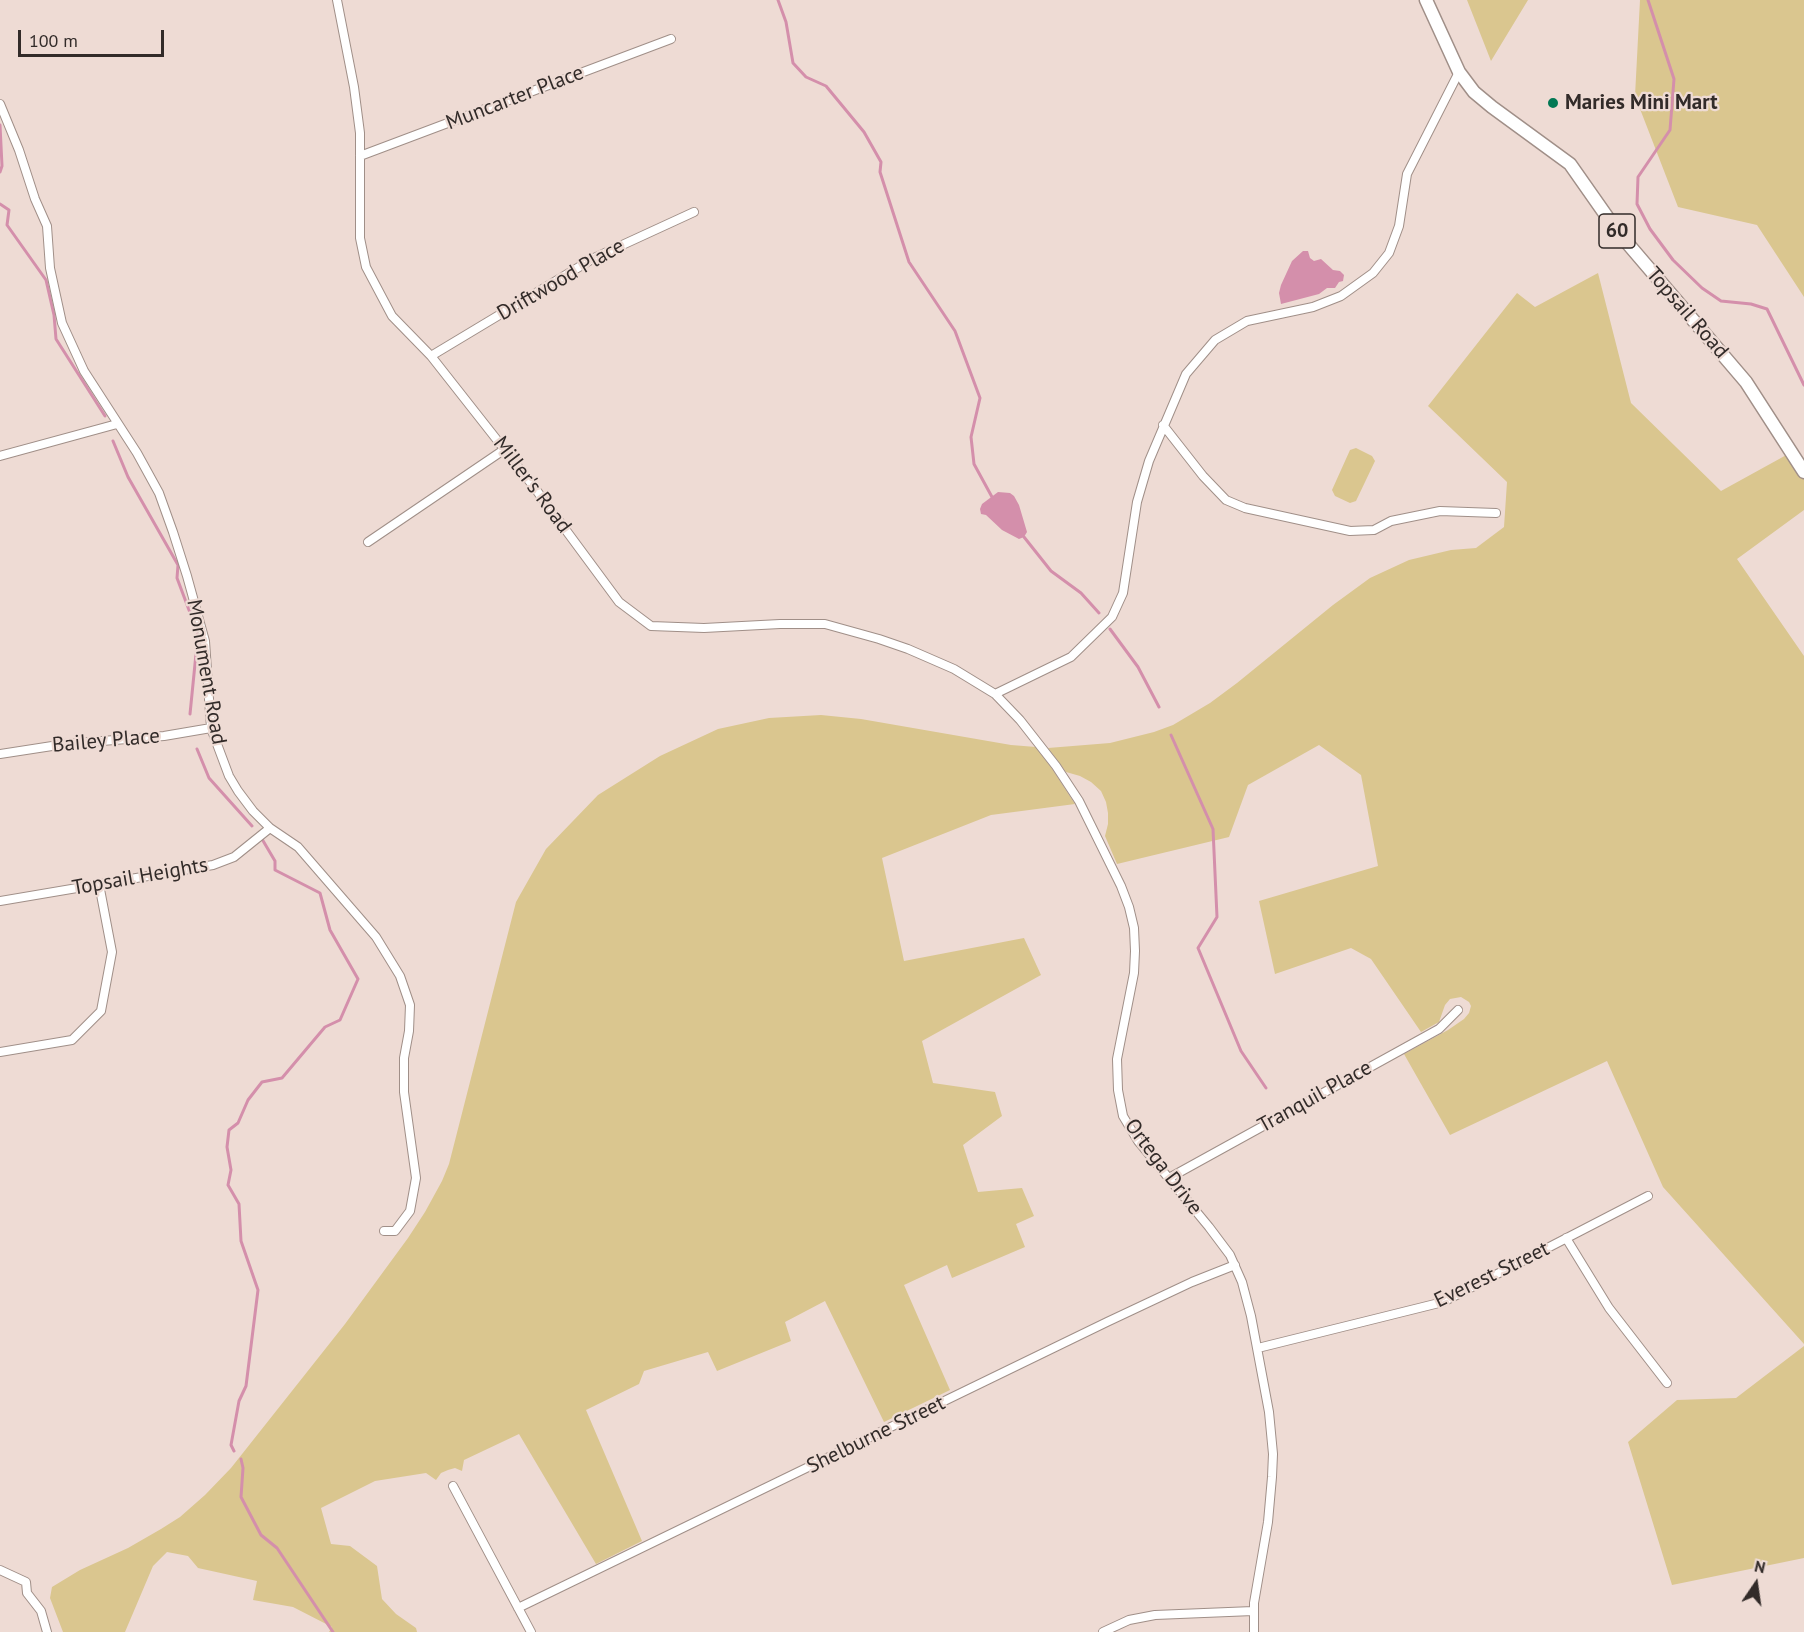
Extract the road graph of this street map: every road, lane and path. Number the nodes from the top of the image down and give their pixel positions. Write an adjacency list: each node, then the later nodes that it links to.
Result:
1 (337, 0): 6 (street, Miller's Road)
2 (1426, 0): 4 (main road, Topsail Road / 60)
3 (671, 39): 6 (street, Muncarter Place)
4 (1459, 72): 10 (street); 13 (main road, Topsail Road / 60)
5 (0, 104): 9 (street, Monument Road)
6 (360, 156): 8 (street, Miller's Road)
7 (694, 212): 8 (street, Driftwood Place)
8 (431, 356): 11 (street, Miller's Road)
9 (117, 424): 12 (street); 17 (street, Monument Road)
10 (1163, 425): 14 (street); 16 (street)
11 (505, 449): 15 (street); 16 (street, Miller's Road)
12 (0, 456)
13 (1804, 472)
14 (1496, 513)
15 (368, 542)
16 (995, 694): 24 (street, Ortega Drive)
17 (211, 728): 18 (street, Bailey Place); 19 (street, Monument Road)
18 (0, 754)
19 (270, 828): 20 (street, Topsail Heights); 26 (street, Monument Road)
20 (99, 884): 21 (street, Topsail Heights); 23 (street)
21 (0, 901)
22 (1458, 1010): 24 (street, Tranquil Place)
23 (0, 1052)
24 (1168, 1178): 28 (street, Ortega Drive)
25 (1648, 1196): 27 (street, Everest Street)
26 (384, 1231)
27 (1566, 1238): 29 (street, Everest Street); 30 (street)
28 (1235, 1265): 29 (street, Ortega Drive); 33 (street, Shelburne Street)
29 (1258, 1348): 34 (street, Ortega Drive)
30 (1667, 1383)
31 (453, 1486): 33 (street)
32 (0, 1570): 35 (street)
33 (518, 1608): 36 (street)
34 (1253, 1611): 37 (street); 38 (street, Ortega Drive)
35 (47, 1632)
36 (531, 1632)
37 (1103, 1632)
38 (1254, 1632)

